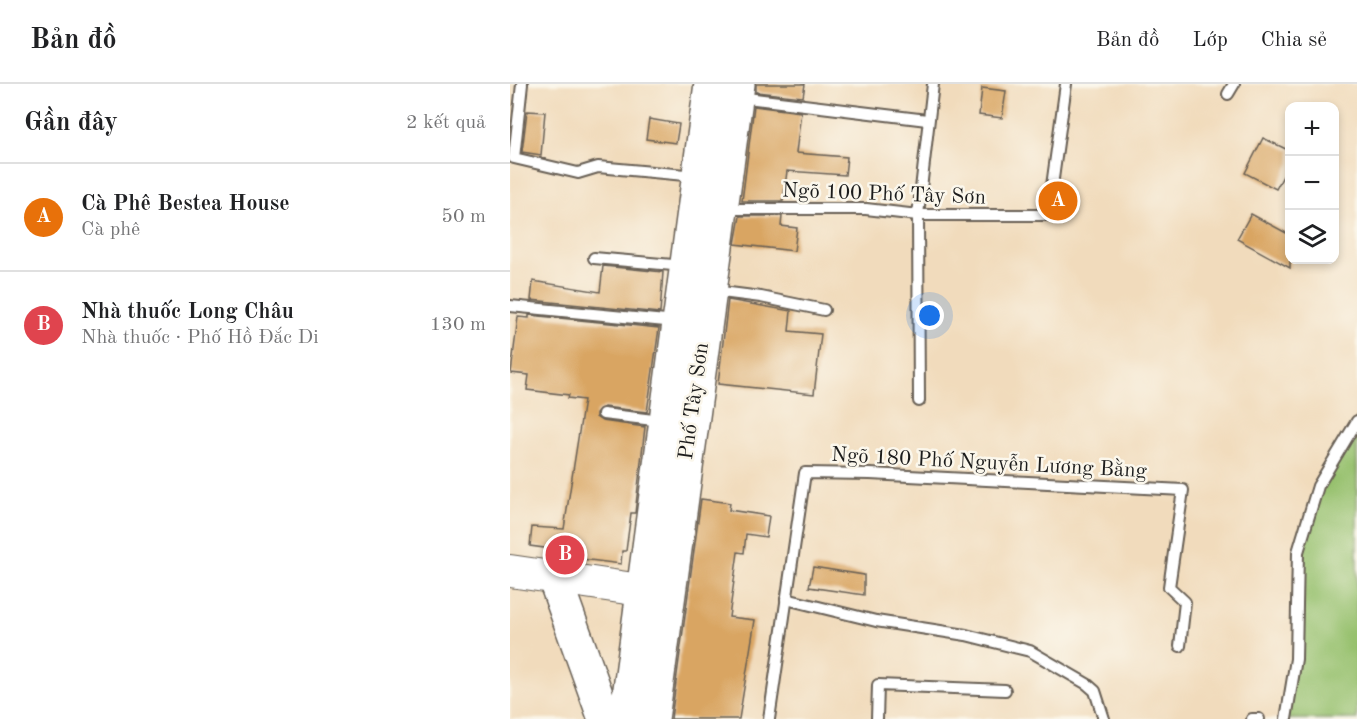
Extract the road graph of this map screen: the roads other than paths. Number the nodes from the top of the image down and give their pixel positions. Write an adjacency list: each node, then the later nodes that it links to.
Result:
1 (522, 84): 6 (lane)
2 (933, 84): 5 (lane)
3 (1066, 84): 8 (lane, Ngõ 100 Phố Tây Sơn)
4 (729, 88): 5 (lane); 6 (main road, Phố Tây Sơn); 7 (main road, Phố Tây Sơn)
5 (927, 120): 8 (lane)
6 (699, 176): 10 (main road, Phố Tây Sơn)
7 (719, 208): 8 (lane, Ngõ 100 Phố Tây Sơn); 10 (main road, Phố Tây Sơn)
8 (918, 215): 14 (lane)
9 (594, 258): 10 (lane)
10 (698, 278): 12 (lane); 13 (main road, Phố Tây Sơn); 20 (main road, Phố Tây Sơn)
11 (510, 306): 13 (lane)
12 (824, 310)
13 (679, 322): 17 (main road, Phố Tây Sơn)
14 (919, 400)
15 (603, 414): 17 (lane)
16 (1357, 421): 32 (lane)
17 (664, 422): 20 (main road, Phố Tây Sơn)
18 (510, 571): 19 (street)
19 (554, 577): 20 (street); 24 (main road)
20 (655, 592): 25 (main road, Phố Tây Sơn); 26 (main road, Phố Tây Sơn)
21 (786, 599): 22 (lane, Ngõ 180 Phố Nguyễn Lương Bằng); 27 (lane, Ngõ 180 Phố Nguyễn Lương Bằng); 29 (lane)
22 (1180, 646)
23 (1005, 690): 28 (lane)
24 (605, 719)
25 (626, 719)
26 (652, 719)
27 (769, 719)
28 (877, 719)
29 (1104, 719)
30 (1252, 719): 31 (lane)
31 (1259, 719)
32 (1286, 719)

